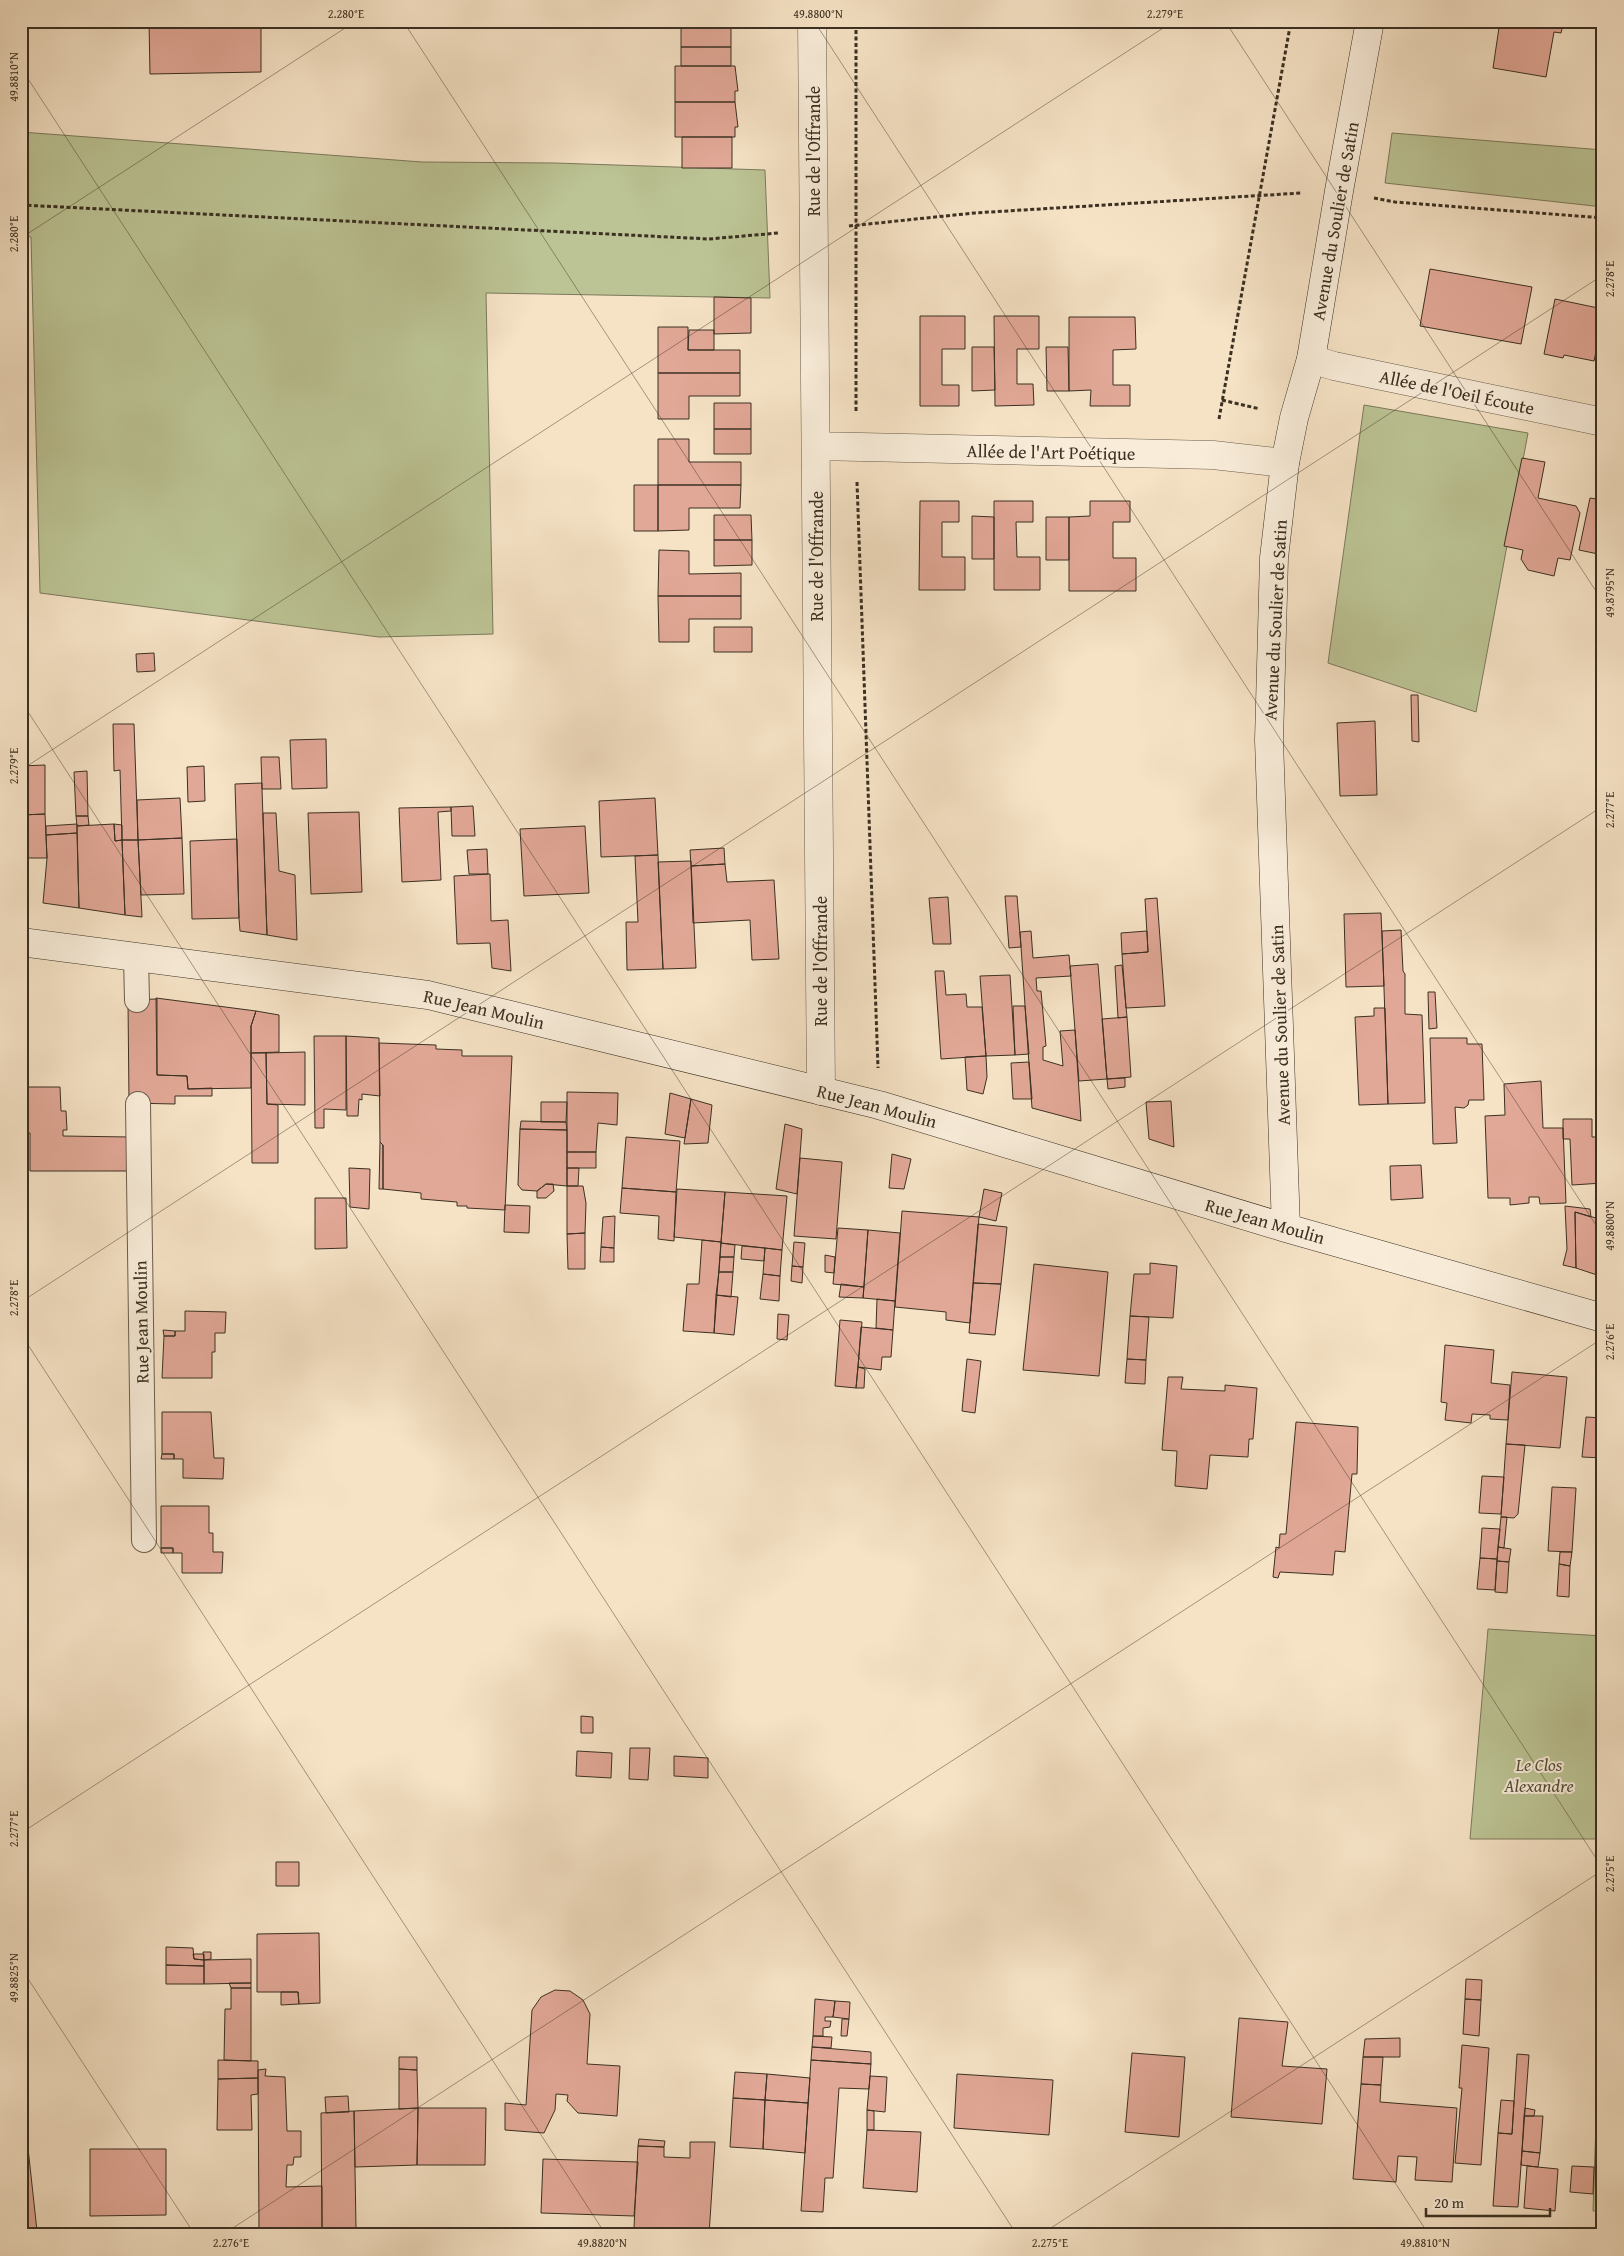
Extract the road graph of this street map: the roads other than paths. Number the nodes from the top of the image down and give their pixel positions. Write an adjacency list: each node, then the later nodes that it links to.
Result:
1 (812, 21): 5 (street, Rue de l'Offrande)
2 (1370, 21): 3 (street, Avenue du Soulier de Satin)
3 (1311, 359): 4 (street, Allée de l'Oeil Écoute); 6 (street, Avenue du Soulier de Satin)
4 (1603, 422)
5 (816, 446): 6 (street, Allée de l'Art Poétique); 10 (street, Rue de l'Offrande)
6 (1285, 463): 12 (street, Avenue du Soulier de Satin)
7 (21, 942): 8 (street, Rue Jean Moulin)
8 (136, 957): 9 (lane); 10 (street, Rue Jean Moulin)
9 (137, 1000)
10 (821, 1091): 12 (street, Rue Jean Moulin)
11 (138, 1104): 14 (lane, Rue Jean Moulin)
12 (1286, 1228): 13 (street, Rue Jean Moulin)
13 (1603, 1318)
14 (144, 1540)

